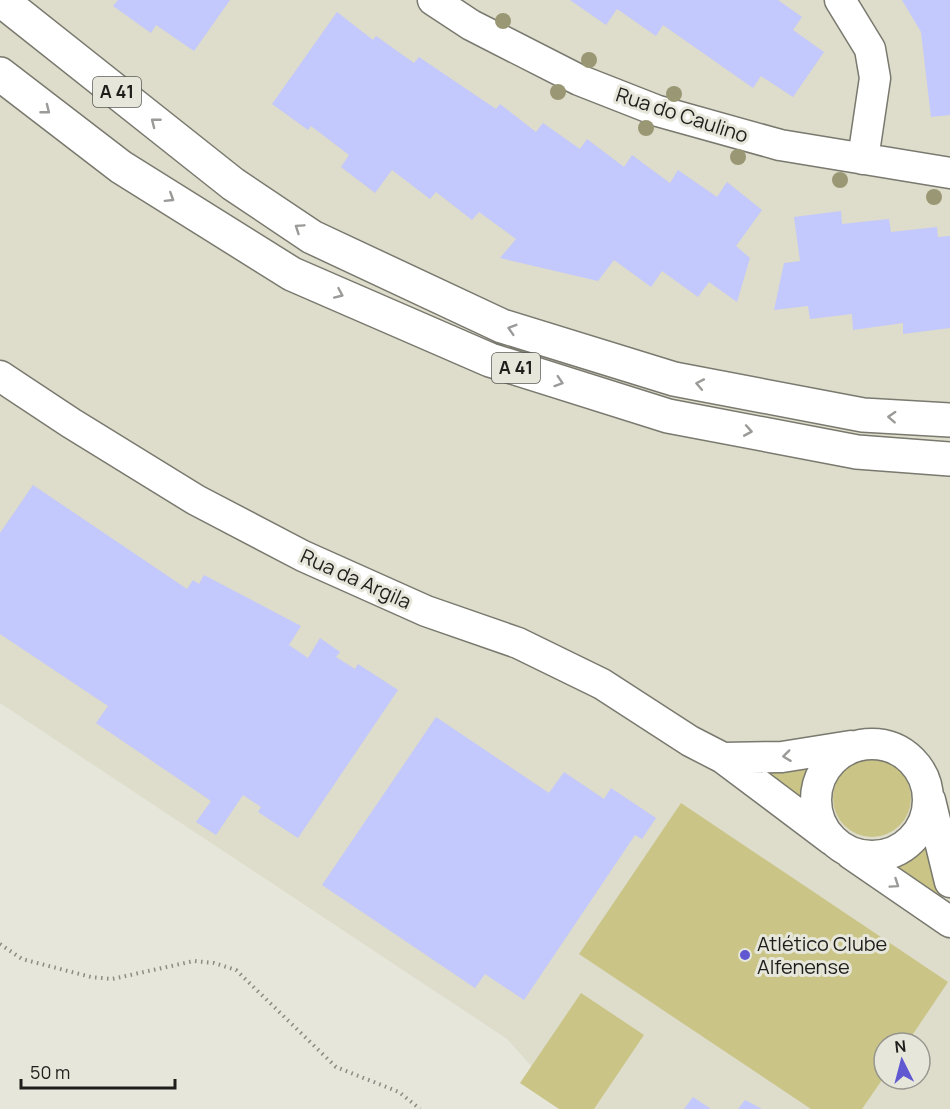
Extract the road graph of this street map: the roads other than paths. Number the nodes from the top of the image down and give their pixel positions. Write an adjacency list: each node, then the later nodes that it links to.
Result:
1 (1, 0): 8 (highway, A 41, one-way to 1)
2 (433, 0): 5 (street, Rua do Caulino)
3 (840, 0): 5 (street)
4 (0, 74): 9 (highway, A 41, one-way to 9)
5 (862, 159): 6 (street, Rua do Caulino)
6 (950, 173)
7 (0, 376): 11 (street, Rua da Argila)
8 (950, 420)
9 (950, 459)
10 (865, 744): 11 (street, Rua da Argila, one-way to 11); 12 (street, Rua da Argila); 13 (street, Rua da Argila)
11 (723, 758): 13 (street, Rua da Argila)
12 (929, 796): 13 (street, Rua da Argila); 14 (street, Rua da Argila)
13 (839, 846): 15 (street, Rua da Argila, one-way to 15)
14 (950, 882)
15 (950, 922)

